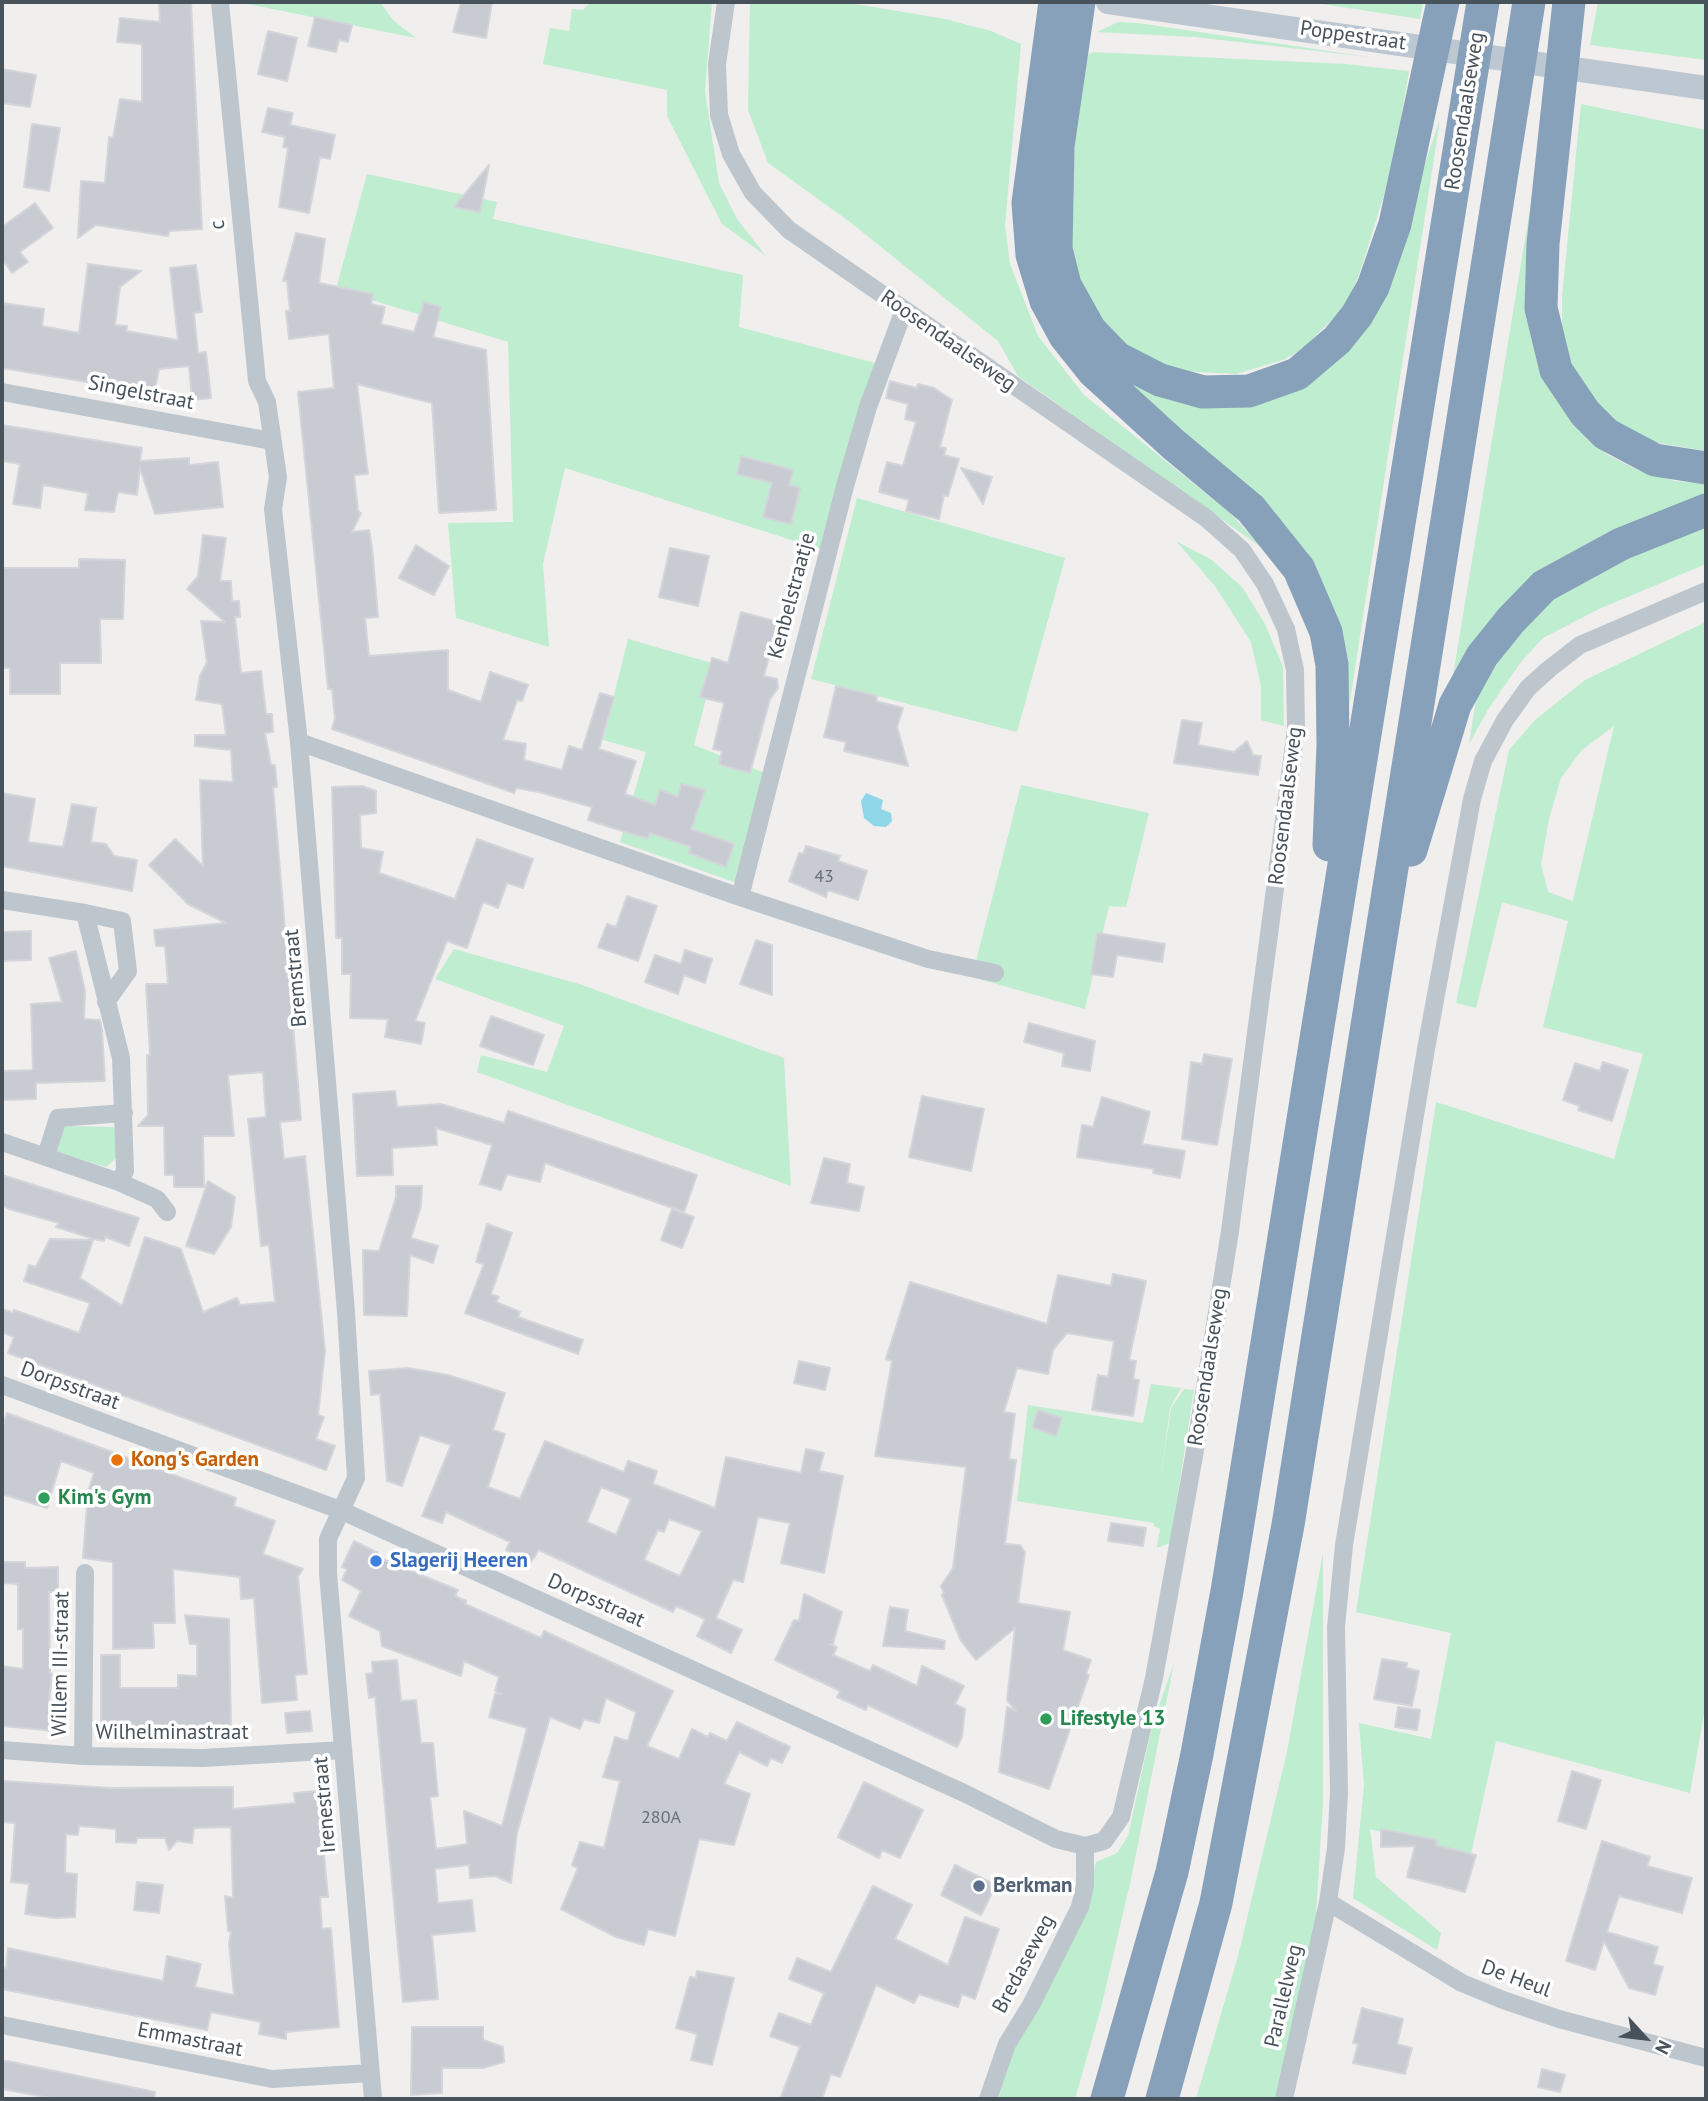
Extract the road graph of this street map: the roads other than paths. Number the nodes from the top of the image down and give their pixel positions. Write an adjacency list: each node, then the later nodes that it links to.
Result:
1 (220, 2): 13 (street, c)
2 (726, 2): 11 (street, Roosendaalseweg)
3 (1055, 2): 23 (highway)
4 (1079, 2): 6 (highway)
5 (1108, 2): 10 (street, Poppestraat)
6 (1443, 2)
7 (1483, 2): 23 (highway, Roosendaalseweg)
8 (1529, 2): 22 (highway)
9 (1569, 2): 14 (highway)
10 (1706, 88)
11 (904, 310): 18 (street, Kenbelstraatje); 36 (street, Roosendaalseweg)
12 (2, 392): 13 (street, Singelstraat)
13 (272, 441): 17 (street, Bremstraat)
14 (1706, 468)
15 (1706, 510): 22 (highway)
16 (1706, 591): 37 (street)
17 (299, 741): 18 (street); 31 (street, Bremstraat)
18 (740, 897): 21 (street)
19 (2, 900): 20 (street)
20 (85, 914): 24 (street); 24 (street)
21 (995, 973)
22 (1374, 973): 44 (highway)
23 (1322, 1001): 43 (highway, Roosendaalseweg)
24 (106, 1002): 25 (street)
25 (124, 1114): 27 (street); 28 (street)
26 (2, 1142): 27 (street)
27 (46, 1156): 28 (street)
28 (118, 1182): 29 (street)
29 (167, 1212)
30 (2, 1385): 31 (street, Dorpsstraat)
31 (340, 1510): 34 (street, Irenestraat); 36 (street, Dorpsstraat)
32 (85, 1573): 35 (street, Willem III-straat)
33 (2, 1750): 35 (street, Wilhelminastraat)
34 (343, 1751): 35 (street, Wilhelminastraat); 40 (street, Irenestraat)
35 (83, 1756)
36 (1085, 1846): 42 (street, Bredaseweg)
37 (1328, 1902): 39 (street, De Heul); 45 (street, Parallelweg)
38 (2, 2025): 40 (street, Emmastraat)
39 (1706, 2058)
40 (371, 2073): 41 (street, Irenestraat)
41 (373, 2099)
42 (988, 2099)
43 (1107, 2099)
44 (1162, 2099)
45 (1284, 2099)

